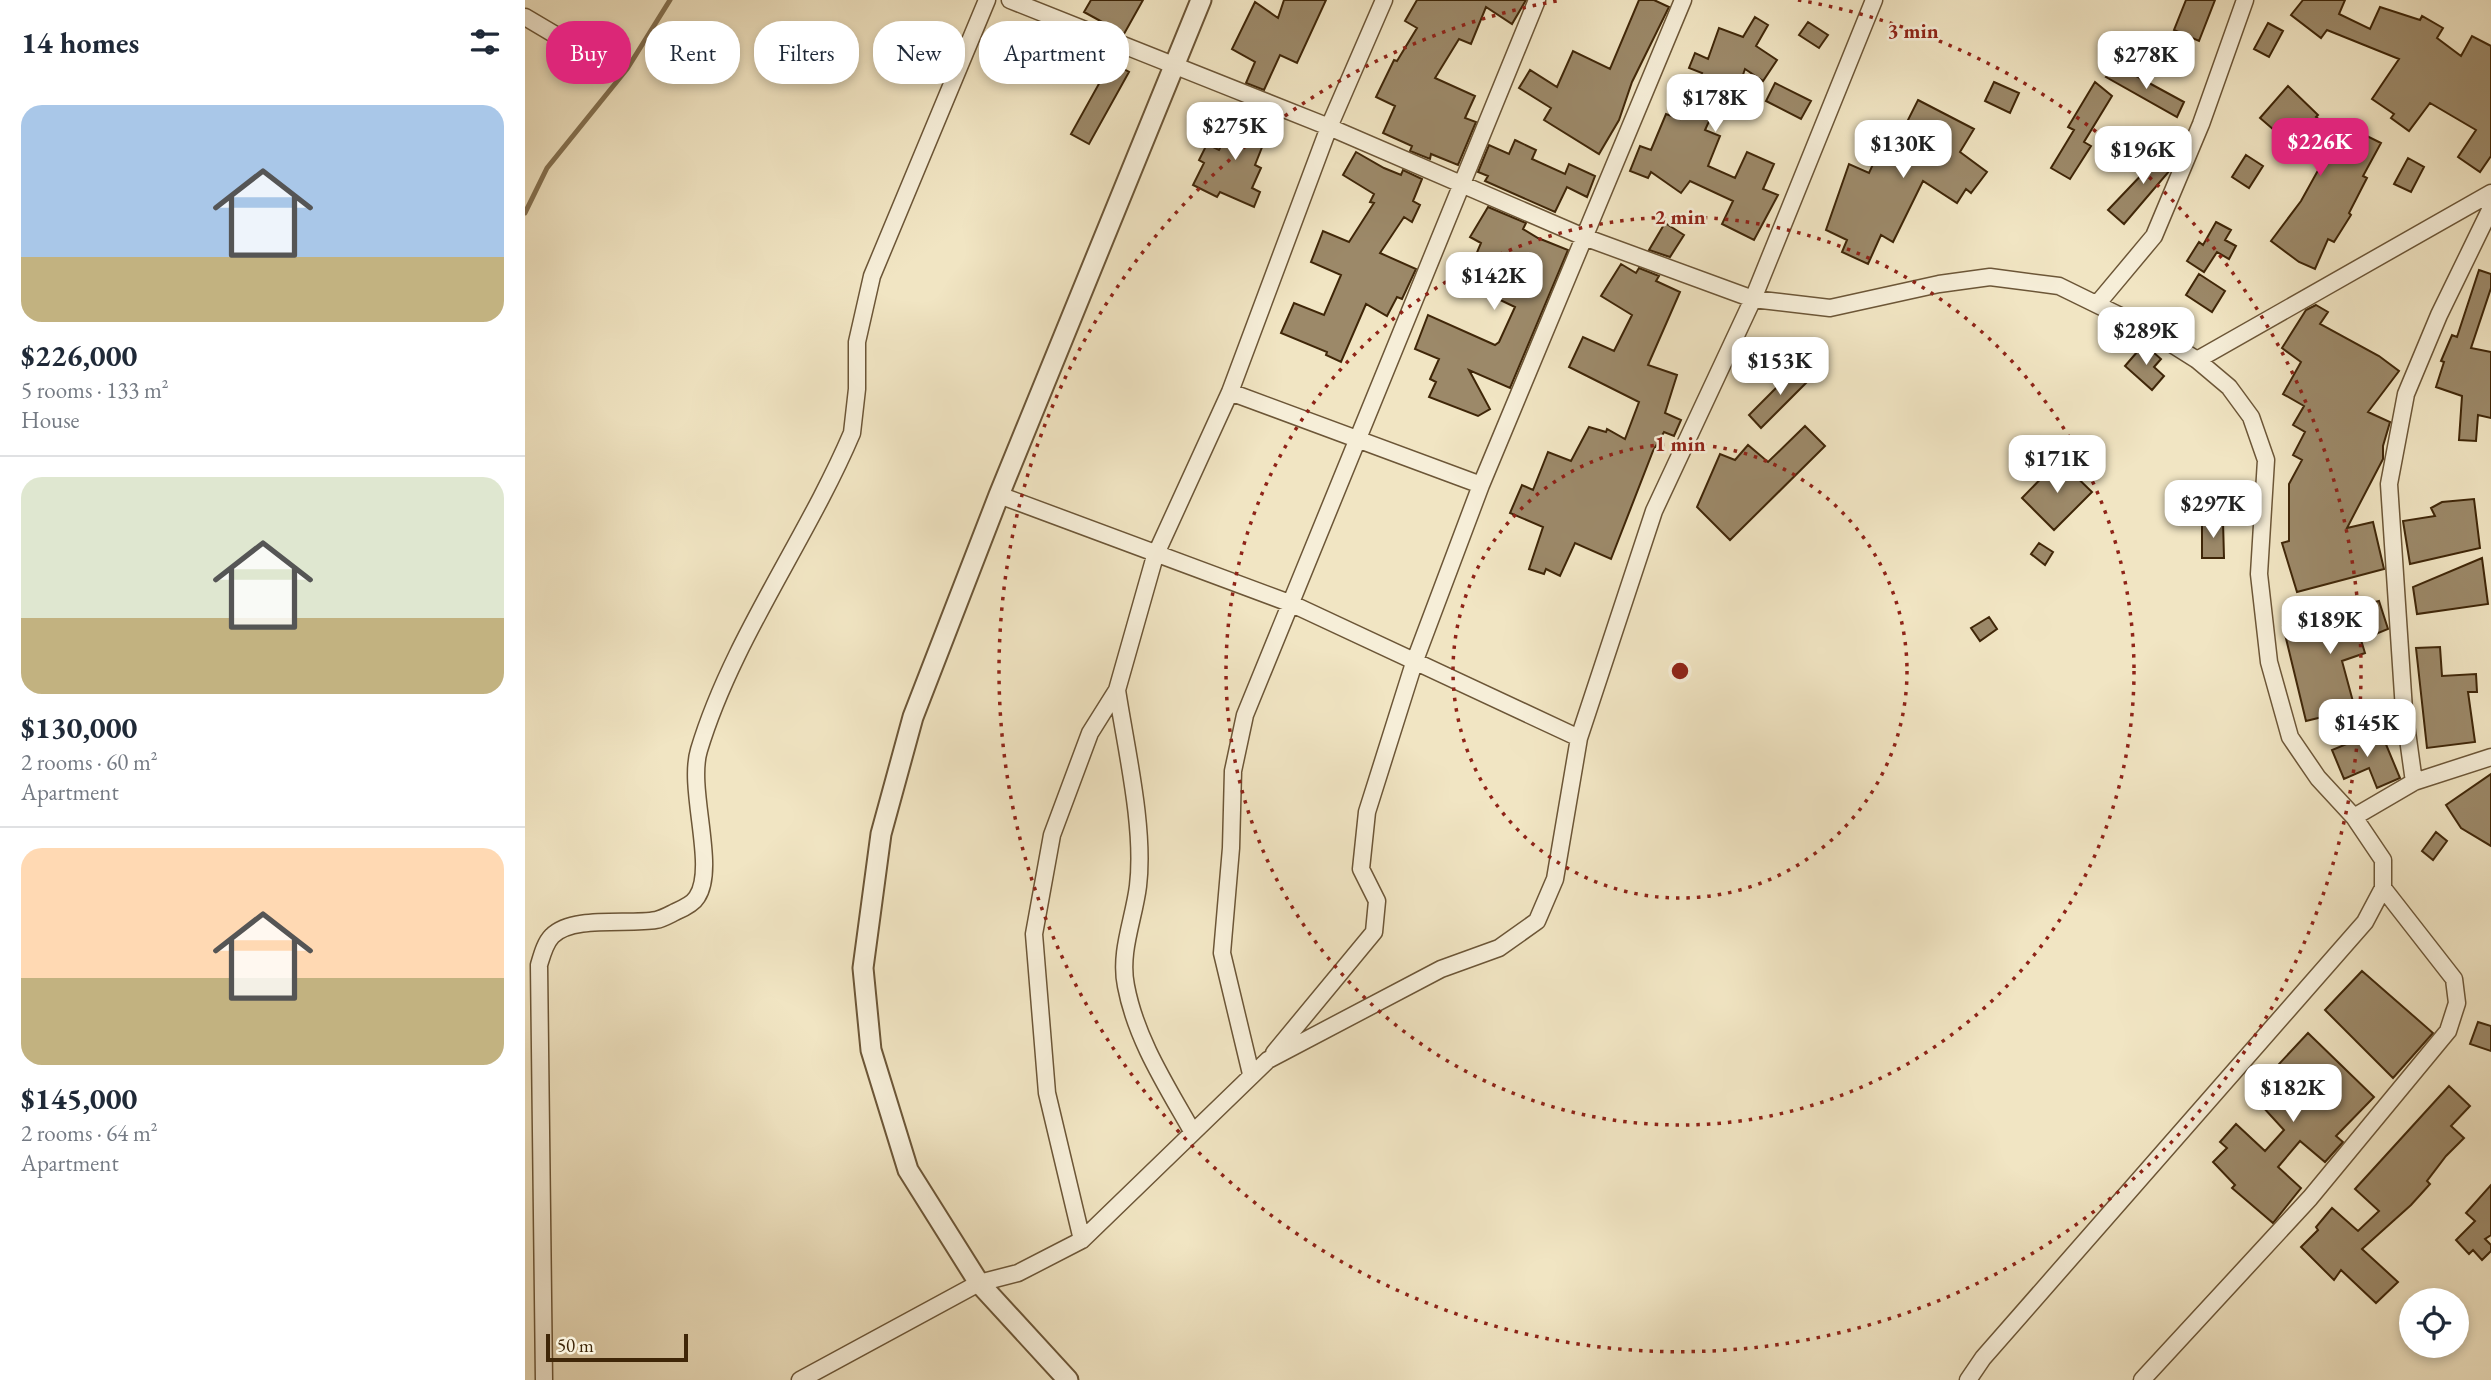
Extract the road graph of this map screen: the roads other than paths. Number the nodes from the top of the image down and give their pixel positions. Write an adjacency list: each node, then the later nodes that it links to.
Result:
1 (987, 0): 38 (street)
2 (1010, 0): 11 (street)
3 (1201, 0): 11 (street)
4 (1384, 0): 12 (street)
5 (1537, 0): 13 (street)
6 (1683, 0): 16 (street)
7 (1874, 0): 17 (street)
8 (2245, 0): 18 (street)
9 (525, 17): 10 (street)
10 (546, 29)
11 (1174, 66): 12 (street); 23 (street)
12 (1329, 127): 13 (street); 20 (street)
13 (1461, 182): 16 (street); 21 (street)
14 (2491, 193): 19 (street)
15 (2491, 208): 30 (street)
16 (1584, 237): 17 (street); 22 (street)
17 (1753, 299): 18 (street); 28 (street)
18 (2098, 303): 19 (street)
19 (2197, 360): 31 (street)
20 (1230, 392): 21 (street); 24 (street)
21 (1360, 438): 22 (street); 25 (street)
22 (1481, 485): 26 (street)
23 (999, 495): 24 (street); 37 (street)
24 (1156, 556): 25 (street); 27 (street)
25 (1292, 604): 26 (street); 34 (street)
26 (1414, 663): 28 (street); 33 (street)
27 (1117, 690): 35 (street); 36 (street)
28 (1579, 738): 33 (street)
29 (2491, 757): 30 (street)
30 (2414, 782): 31 (street)
31 (2354, 817): 32 (street)
32 (2383, 888): 41 (street); 42 (street)
33 (1268, 1060): 34 (street)
34 (1251, 1074): 35 (street)
35 (1192, 1131): 36 (street)
36 (1082, 1240): 37 (street)
37 (979, 1283): 39 (street); 40 (street)
38 (544, 1380)
39 (800, 1380)
40 (1068, 1380)
41 (1968, 1380)
42 (2142, 1380)

